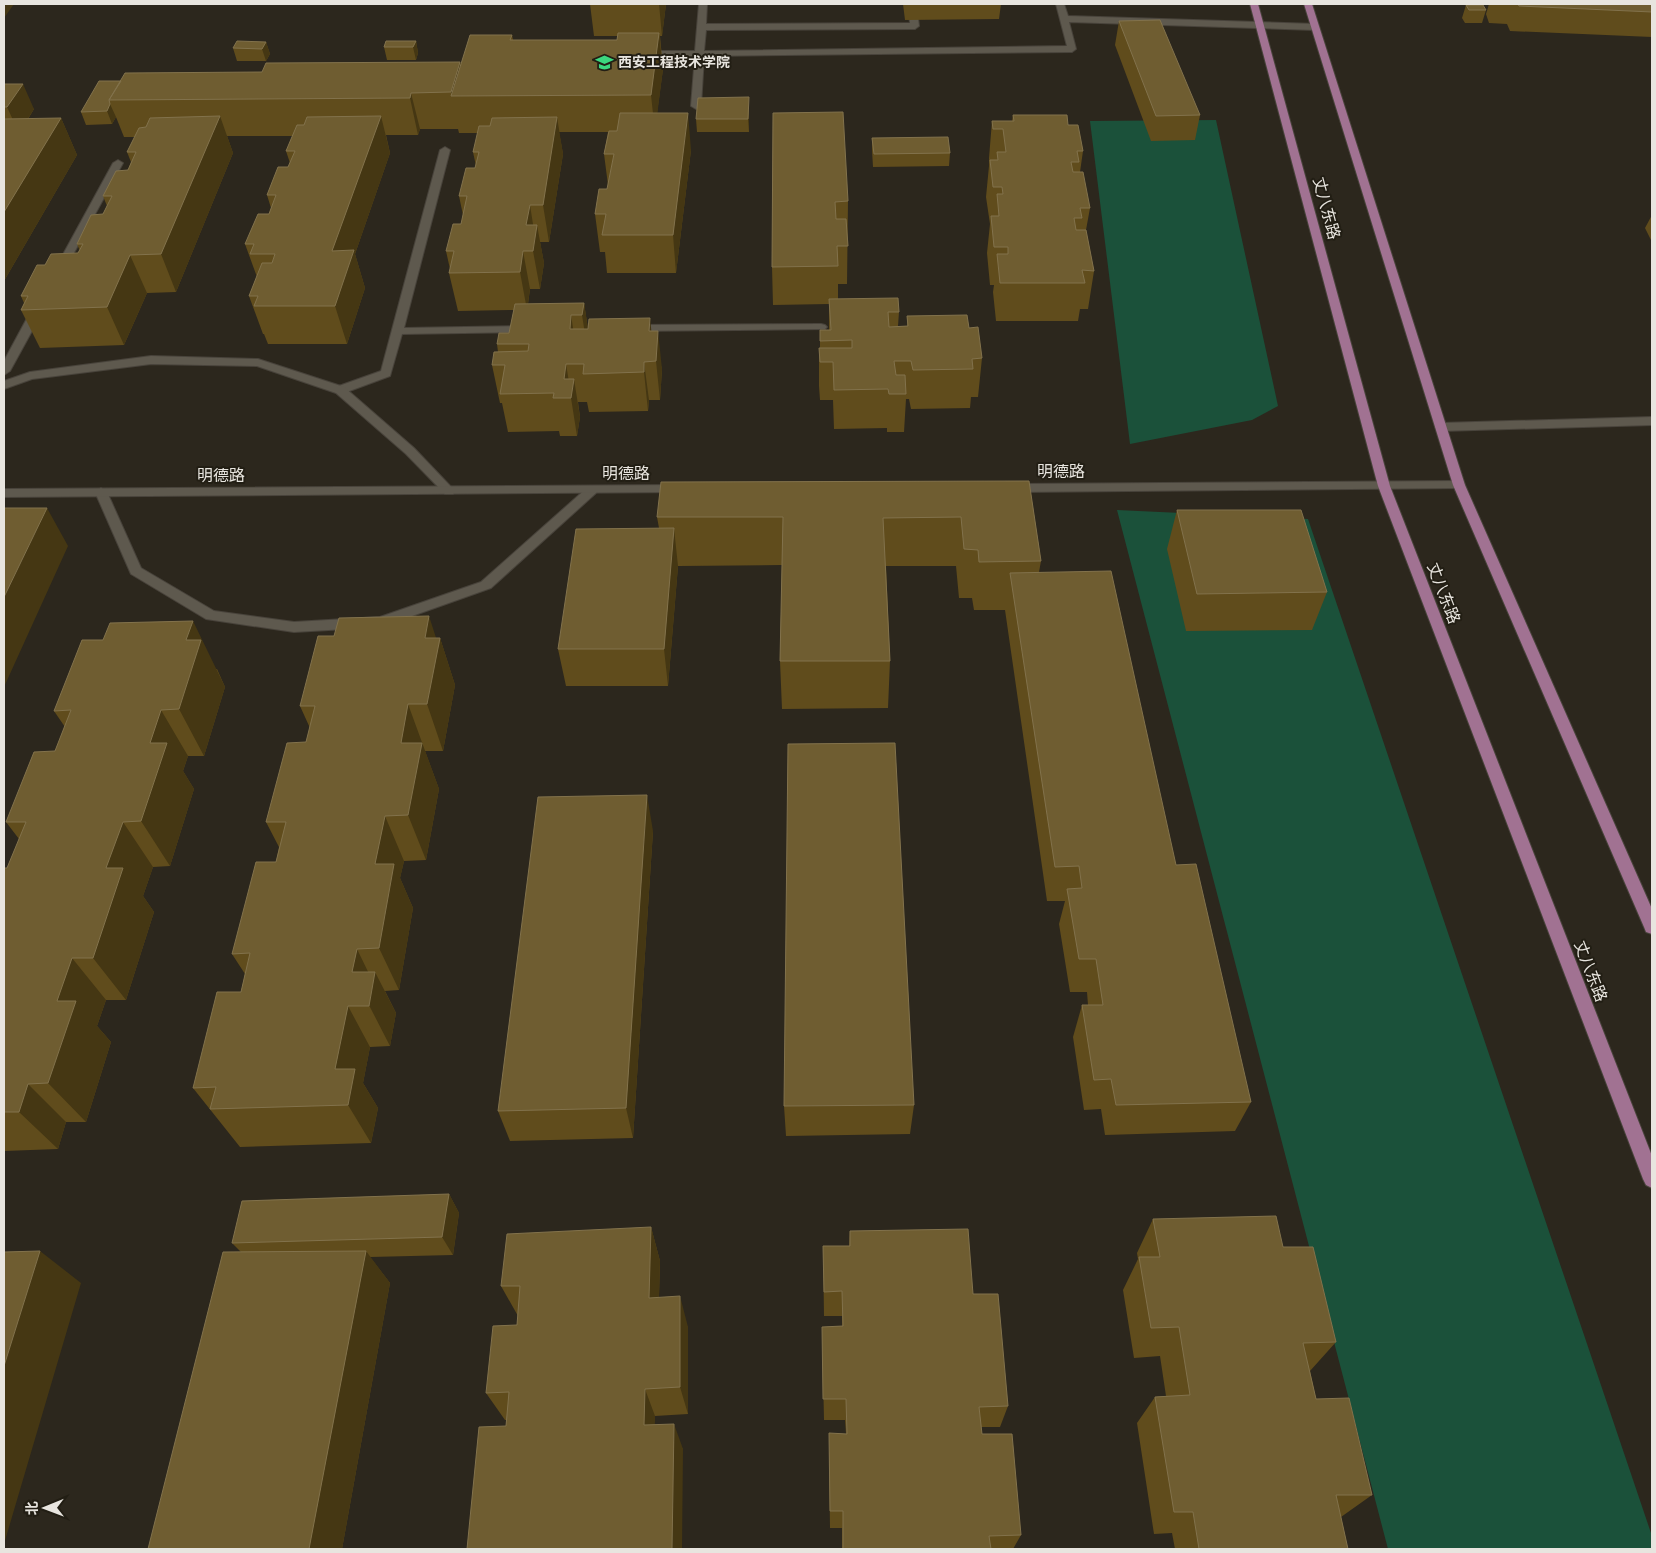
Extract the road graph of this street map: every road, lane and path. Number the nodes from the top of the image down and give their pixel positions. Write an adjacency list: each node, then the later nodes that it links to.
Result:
1 (703, 4): 8 (street)
2 (912, 4): 8 (street)
3 (1060, 4): 6 (street)
4 (1254, 4): 7 (main road, 丈八东路)
5 (1308, 4): 9 (main road)
6 (1064, 19): 7 (street); 10 (street)
7 (1260, 25): 9 (street); 27 (main road, 丈八东路)
8 (701, 27): 10 (street)
9 (1315, 27): 25 (main road)
10 (699, 53): 11 (street); 12 (street)
11 (629, 54)
12 (696, 106)
13 (445, 150): 20 (street)
14 (118, 163): 15 (street)
15 (52, 284)
16 (42, 302): 21 (street)
17 (821, 327): 18 (street)
18 (624, 328)
19 (545, 329): 20 (street)
20 (397, 331): 23 (street)
21 (4, 371)
22 (4, 385): 23 (street)
23 (340, 390): 31 (street)
24 (1652, 421): 25 (street)
25 (1441, 427): 26 (main road)
26 (1459, 485): 27 (street, 明德路); 34 (main road)
27 (1384, 486): 28 (street, 明德路); 35 (main road, 丈八东路)
28 (998, 488)
29 (691, 489): 30 (street, 明德路)
30 (592, 490): 31 (street, 明德路); 32 (street)
31 (448, 491): 32 (street, 明德路)
32 (101, 492): 33 (street, 明德路)
33 (4, 493)
34 (1652, 927)
35 (1652, 1178)

